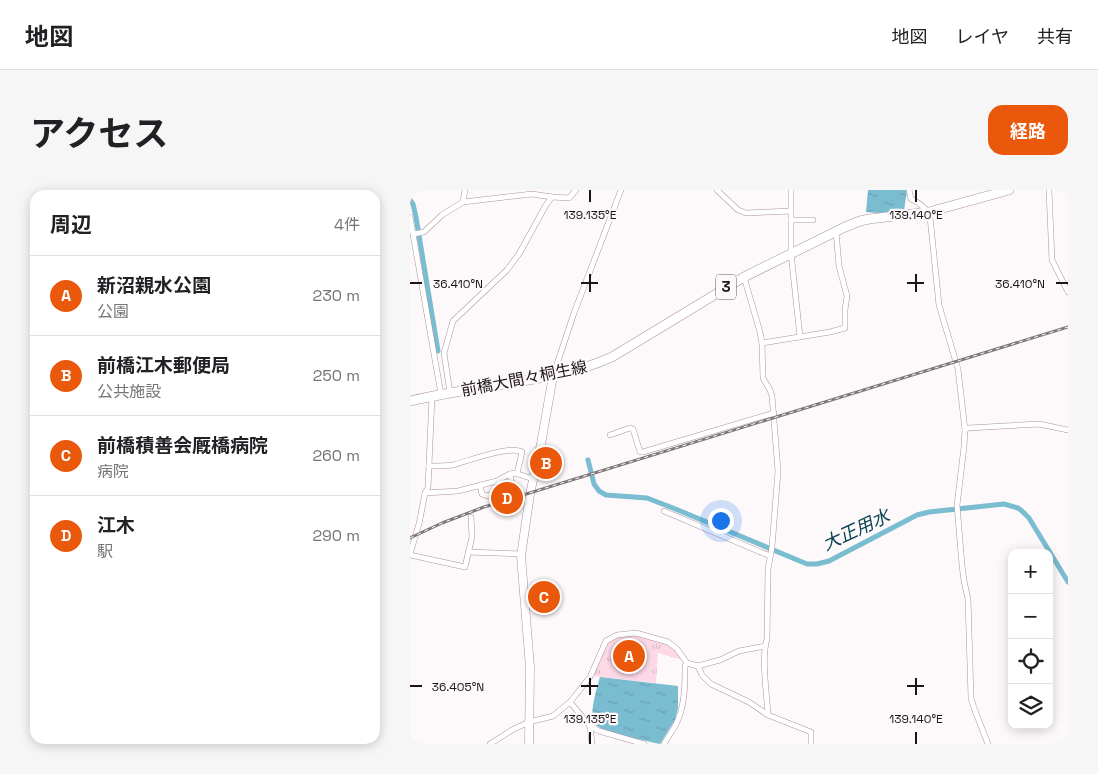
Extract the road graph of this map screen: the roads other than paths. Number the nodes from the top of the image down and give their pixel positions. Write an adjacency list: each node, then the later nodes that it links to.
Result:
1 (465, 190): 11 (street)
2 (558, 190): 10 (street)
3 (576, 190): 10 (street)
4 (621, 190): 24 (street)
5 (716, 190): 12 (street)
6 (791, 190): 12 (street)
7 (910, 190): 13 (street)
8 (1009, 190): 13 (main road, 前橋大間々桐生線 / 3)
9 (1049, 190): 21 (street)
10 (555, 197): 11 (street); 25 (street)
11 (463, 202): 18 (street)
12 (791, 211): 15 (street)
13 (929, 212): 17 (main road, 前橋大間々桐生線 / 3); 28 (street)
14 (410, 217): 18 (street)
15 (791, 220): 16 (street); 19 (street)
16 (812, 220)
17 (836, 231): 19 (main road, 前橋大間々桐生線 / 3); 22 (street)
18 (417, 233): 25 (street)
19 (791, 253): 20 (main road, 前橋大間々桐生線 / 3); 22 (street)
20 (744, 276): 23 (street); 24 (main road, 前橋大間々桐生線 / 3)
21 (1068, 292)
22 (800, 337): 23 (street)
23 (762, 343): 27 (street)
24 (553, 376): 25 (main road, 前橋大間々桐生線 / 3); 34 (street)
25 (443, 394): 26 (main road, 前橋大間々桐生線 / 3); 31 (street)
26 (410, 401)
27 (774, 413): 30 (street); 44 (street)
28 (965, 430): 29 (street); 58 (street)
29 (1068, 430)
30 (610, 435)
31 (429, 466): 33 (street); 38 (street)
32 (510, 474): 33 (street); 35 (street); 37 (street)
33 (517, 474): 34 (street)
34 (533, 479): 43 (street)
35 (500, 480): 36 (street); 36 (street)
36 (480, 485): 38 (street)
37 (513, 490)
38 (425, 494): 42 (street)
39 (664, 510): 44 (street)
40 (471, 518): 41 (street)
41 (468, 552): 42 (street); 43 (street)
42 (410, 554)
43 (522, 554): 50 (street)
44 (770, 555): 45 (street)
45 (765, 646): 47 (street); 49 (street)
46 (687, 663): 47 (street); 48 (street); 56 (street)
47 (698, 666): 49 (street)
48 (570, 702): 50 (street); 51 (street)
49 (768, 715): 57 (street)
50 (529, 722): 52 (street); 53 (street)
51 (590, 726): 54 (street); 55 (street)
52 (490, 744)
53 (529, 744)
54 (592, 744)
55 (644, 744)
56 (664, 744)
57 (811, 744)
58 (988, 744)

